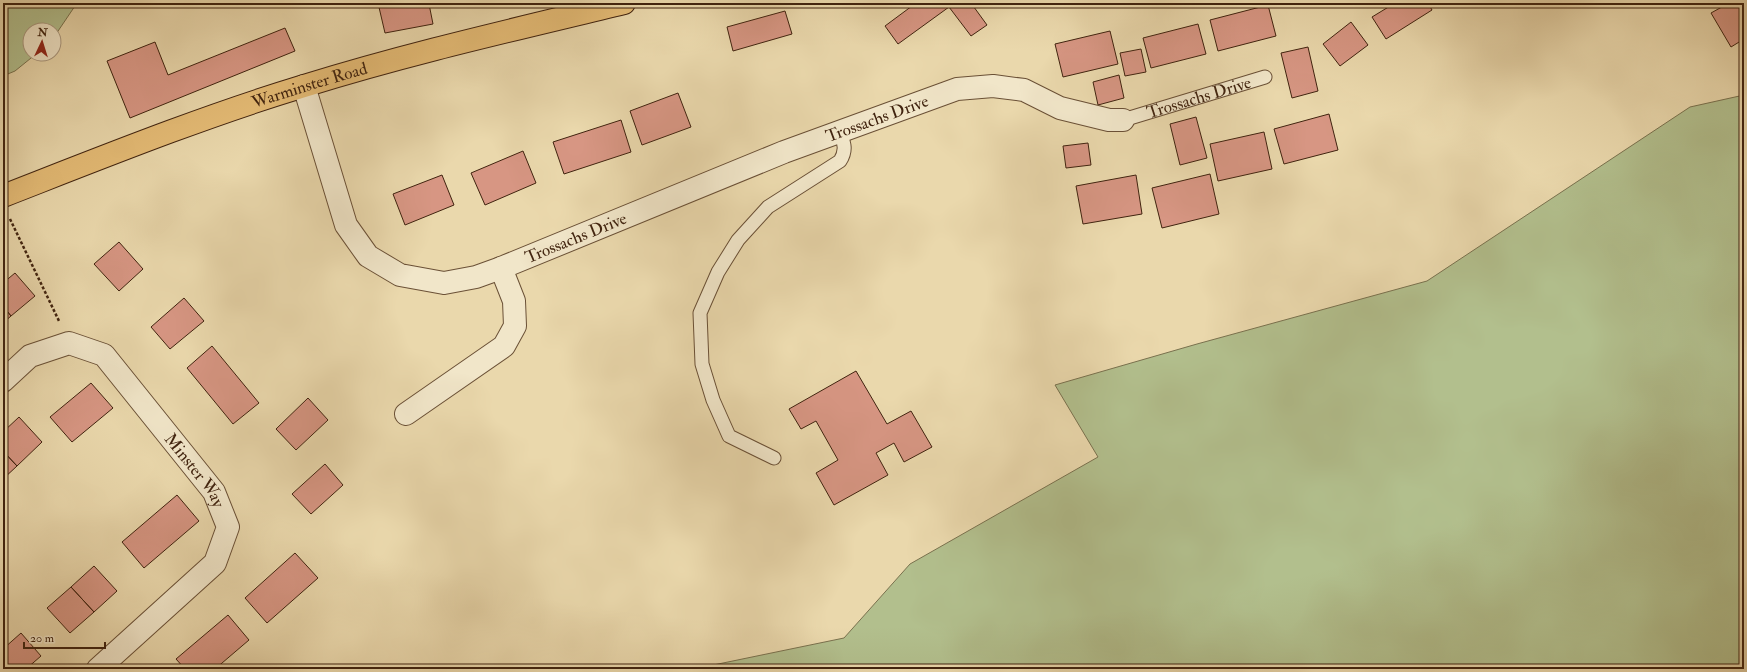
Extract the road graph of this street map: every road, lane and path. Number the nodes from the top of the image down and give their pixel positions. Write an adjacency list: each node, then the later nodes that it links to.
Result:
1 (624, 3): 3 (highway, Warminster Road)
2 (1265, 77): 4 (lane, Trossachs Drive)
3 (304, 86): 6 (highway, Warminster Road); 8 (street, Trossachs Drive)
4 (1123, 120): 5 (street, Trossachs Drive)
5 (840, 132): 8 (street, Trossachs Drive); 12 (lane)
6 (3, 196)
7 (10, 218): 9 (path)
8 (501, 268): 11 (street)
9 (69, 343): 10 (street); 13 (street, Minster Way)
10 (3, 381)
11 (406, 414)
12 (774, 458)
13 (98, 669)

